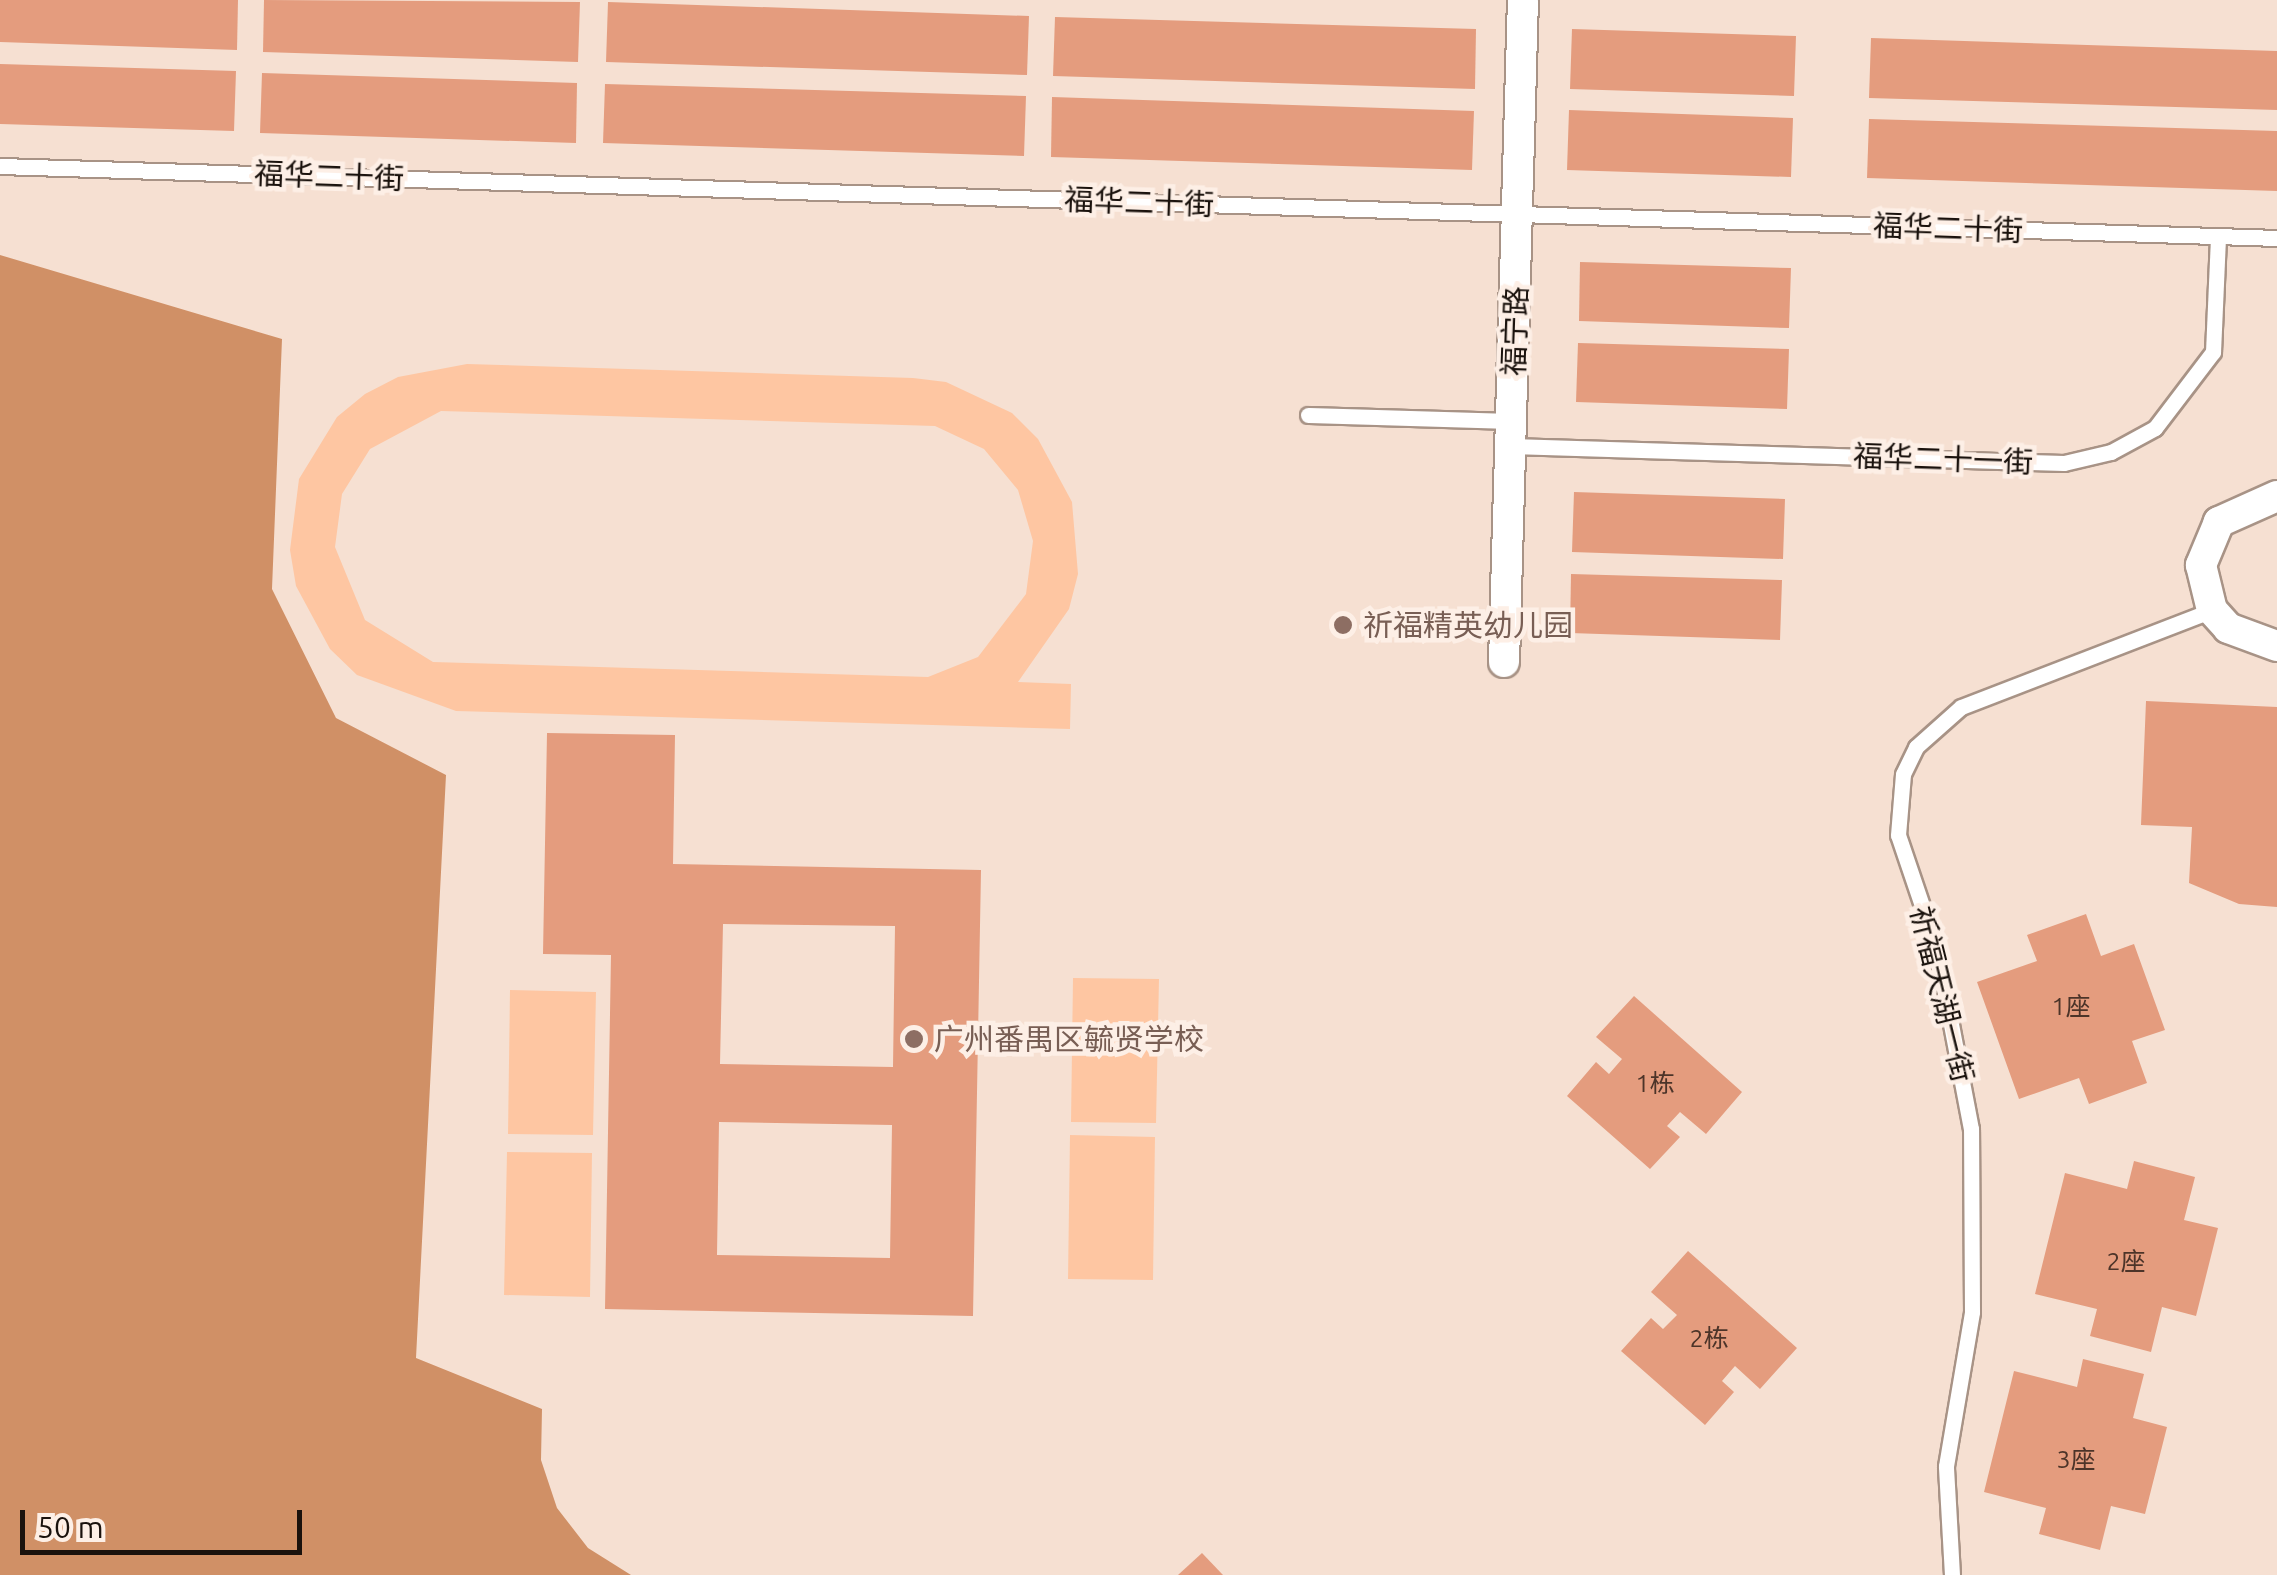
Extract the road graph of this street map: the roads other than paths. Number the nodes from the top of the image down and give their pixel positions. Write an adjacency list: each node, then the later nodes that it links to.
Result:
1 (1523, 0): 3 (street, 福宁路)
2 (0, 166): 3 (lane, 福华二十街)
3 (1518, 214): 4 (lane, 福华二十街); 7 (street, 福宁路)
4 (2218, 236): 5 (lane, 福华二十街); 7 (lane, 福华二十一街)
5 (2277, 238)
6 (1308, 415): 7 (lane, 福华二十一街)
7 (1511, 434): 11 (street, 福宁路)
8 (2277, 496): 9 (street)
9 (2212, 610): 10 (street); 12 (lane, 祈福天湖一街)
10 (2277, 646)
11 (1504, 662)
12 (1952, 1575)

